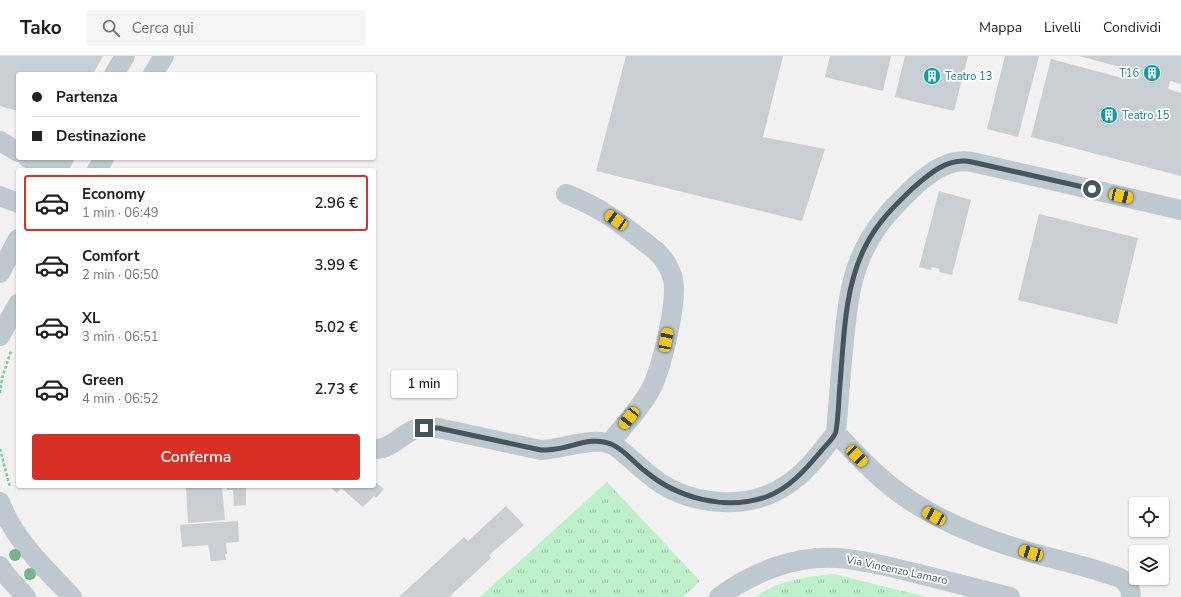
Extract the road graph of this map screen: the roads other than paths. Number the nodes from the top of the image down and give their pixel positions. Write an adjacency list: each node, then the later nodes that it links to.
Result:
1 (125, 56): 3 (street)
2 (164, 56): 4 (street)
3 (115, 72)
4 (154, 72)
5 (0, 141): 6 (street)
6 (16, 151)
7 (31, 160): 8 (street)
8 (45, 168)
9 (566, 194): 18 (street)
10 (0, 196): 11 (street)
11 (16, 202)
12 (1181, 210): 17 (street)
13 (16, 243): 14 (street)
14 (0, 273)
15 (16, 311): 16 (street)
16 (7, 341)
17 (836, 433): 18 (street); 26 (street)
18 (610, 443): 19 (street)
19 (376, 449)
20 (0, 502): 23 (street)
21 (0, 566): 22 (street)
22 (26, 597)
23 (72, 597)
24 (719, 597): 25 (street, Via Vincenzo Lamaro)
25 (1010, 597)
26 (1131, 597)

